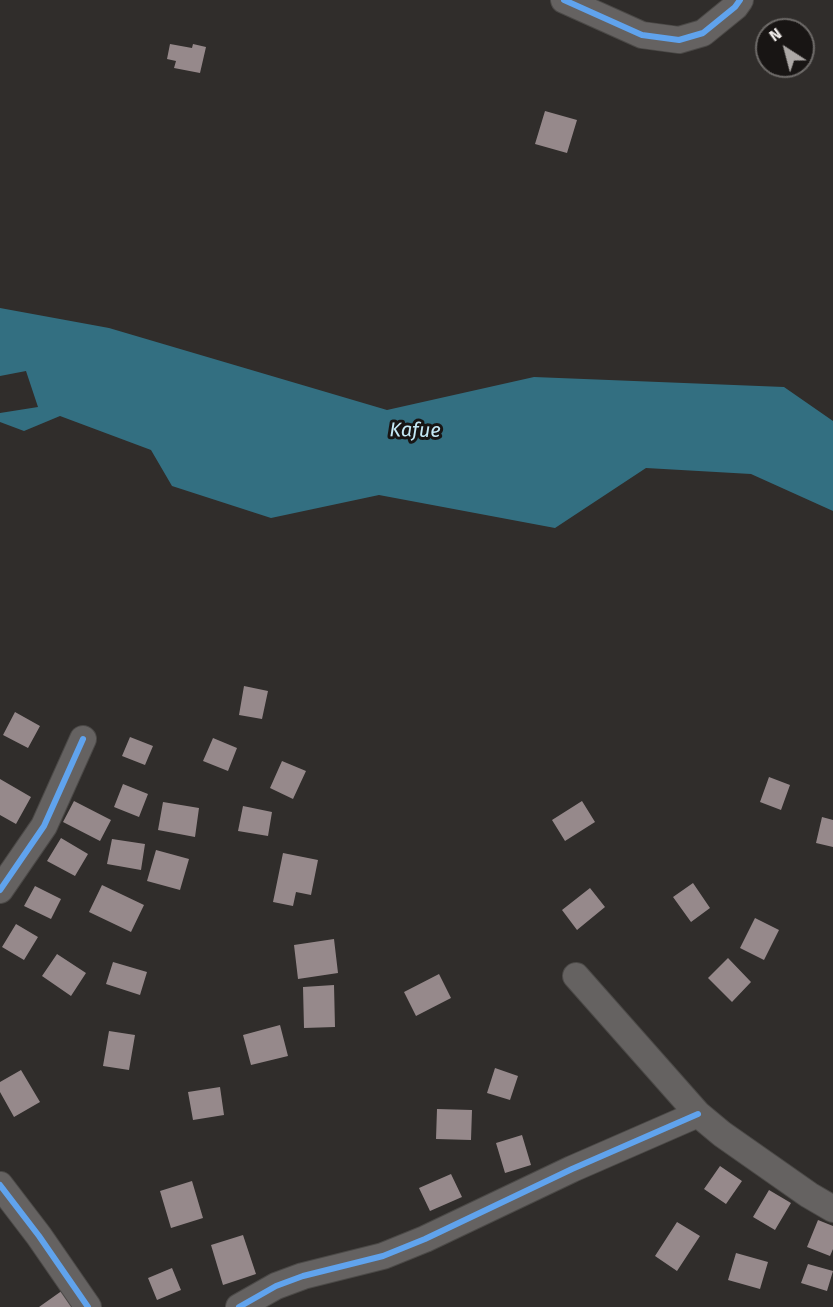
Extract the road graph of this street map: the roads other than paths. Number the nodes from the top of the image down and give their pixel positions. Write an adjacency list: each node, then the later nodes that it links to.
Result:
1 (564, 0): 2 (street)
2 (740, 0)
3 (83, 739): 4 (street)
4 (0, 890)
5 (576, 976): 6 (street)
6 (699, 1114): 8 (street); 10 (street)
7 (0, 1185): 9 (street)
8 (833, 1209)
9 (88, 1307)
10 (239, 1307)

